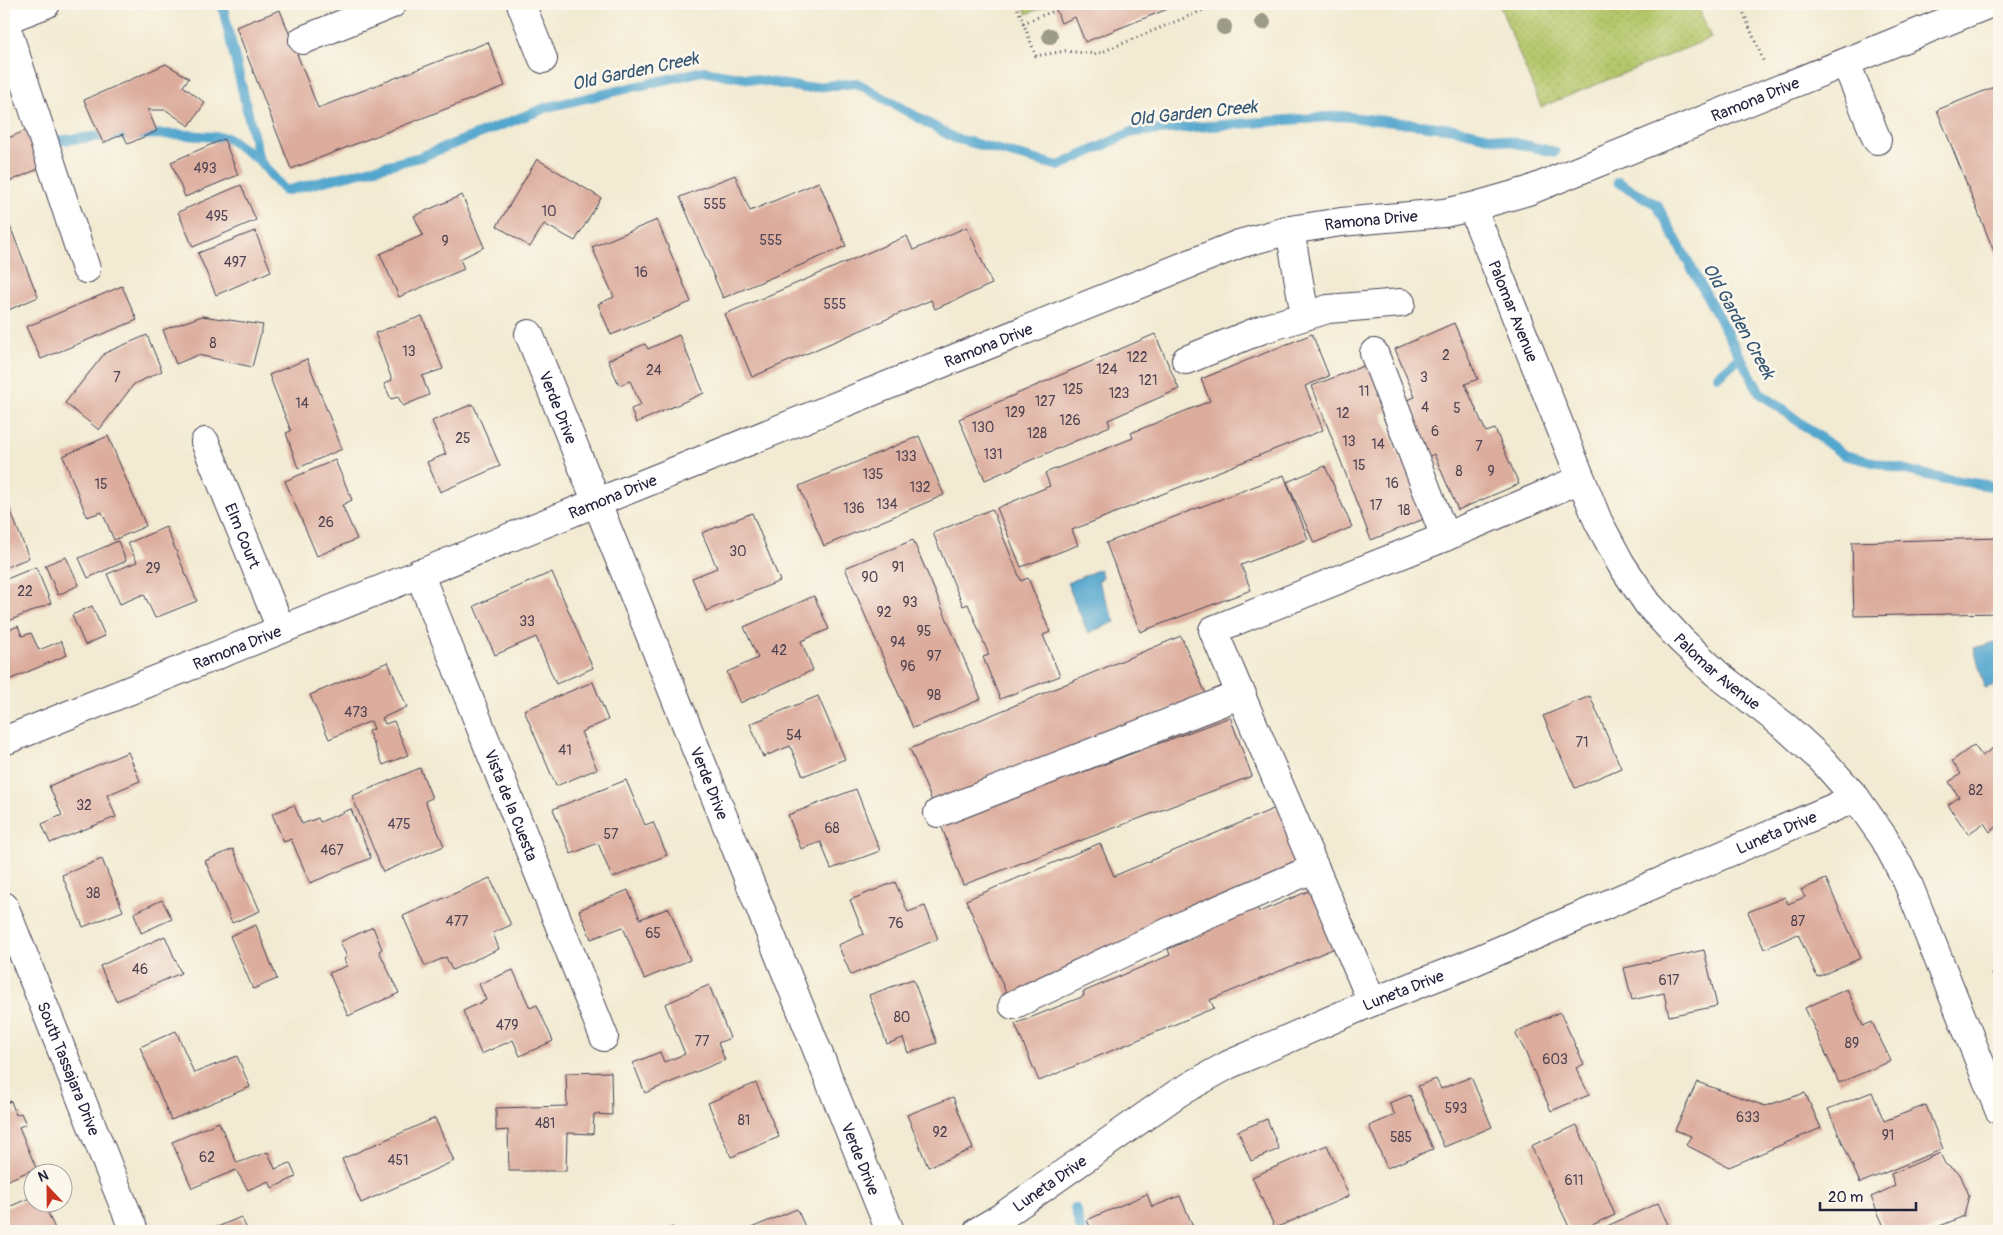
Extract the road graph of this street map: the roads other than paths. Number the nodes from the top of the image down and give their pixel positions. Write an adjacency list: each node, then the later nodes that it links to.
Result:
1 (392, 4): 5 (street)
2 (521, 4): 6 (street)
3 (1989, 4): 7 (street, Ramona Drive)
4 (22, 12): 11 (street)
5 (302, 40)
6 (543, 59)
7 (1846, 63): 8 (street); 9 (street, Ramona Drive)
8 (1877, 140)
9 (1472, 207): 10 (street, Ramona Drive); 18 (street, Palomar Avenue)
10 (1290, 230): 13 (street); 19 (street, Ramona Drive)
11 (86, 269)
12 (1401, 303): 13 (street)
13 (1305, 316): 16 (street)
14 (529, 334): 19 (street, Verde Drive)
15 (1374, 353): 20 (street)
16 (1186, 360)
17 (205, 442): 22 (street, Elm Court)
18 (1581, 479): 20 (street); 25 (street, Palomar Avenue)
19 (596, 502): 21 (street, Ramona Drive); 34 (street, Verde Drive)
20 (1445, 537): 23 (street)
21 (419, 573): 22 (street, Ramona Drive); 31 (street, Vista de la Cuesta)
22 (280, 629): 24 (street, Ramona Drive)
23 (1242, 694): 26 (street); 27 (street)
24 (4, 741)
25 (1856, 798): 29 (street, Luneta Drive); 32 (street, Palomar Avenue)
26 (938, 814)
27 (1316, 868): 29 (street); 30 (street)
28 (4, 906): 33 (street, South Tassajara Drive)
29 (1372, 1002): 35 (street, Luneta Drive)
30 (1013, 1005)
31 (604, 1037)
32 (1999, 1110)
33 (134, 1231)
34 (890, 1231)
35 (978, 1231)

